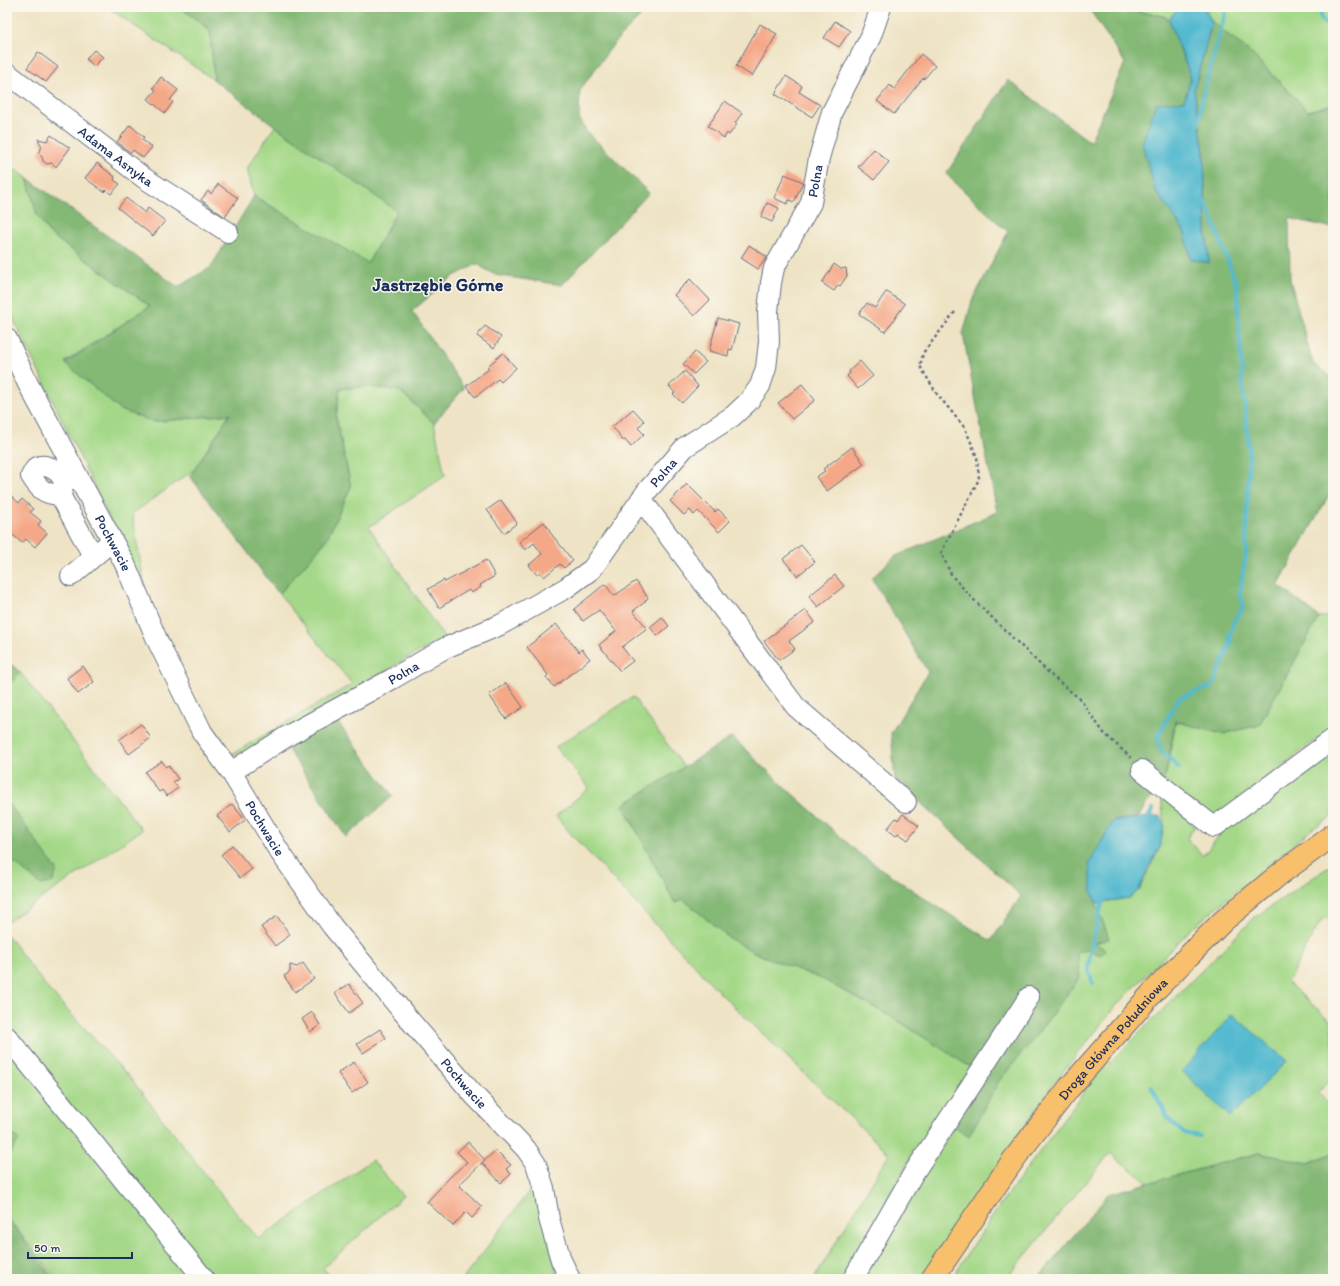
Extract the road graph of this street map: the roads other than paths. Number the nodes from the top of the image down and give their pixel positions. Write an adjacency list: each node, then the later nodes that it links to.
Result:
1 (882, 7): 6 (street, Polna)
2 (7, 73): 3 (street, Adama Asnyka)
3 (228, 232)
4 (7, 340): 7 (street, Pochwacie)
5 (60, 495): 8 (street)
6 (641, 499): 12 (street, Polna); 13 (street)
7 (113, 541): 8 (street); 12 (street, Pochwacie)
8 (95, 554): 9 (street)
9 (71, 576)
10 (1333, 739): 11 (street)
11 (1142, 770)
12 (231, 772): 18 (street, Pochwacie)
13 (906, 802)
14 (1333, 835): 20 (main road, Droga Główna Południowa)
15 (1029, 997): 19 (street)
16 (7, 1037): 17 (street)
17 (204, 1279)
18 (570, 1279)
19 (853, 1279)
20 (932, 1279)

